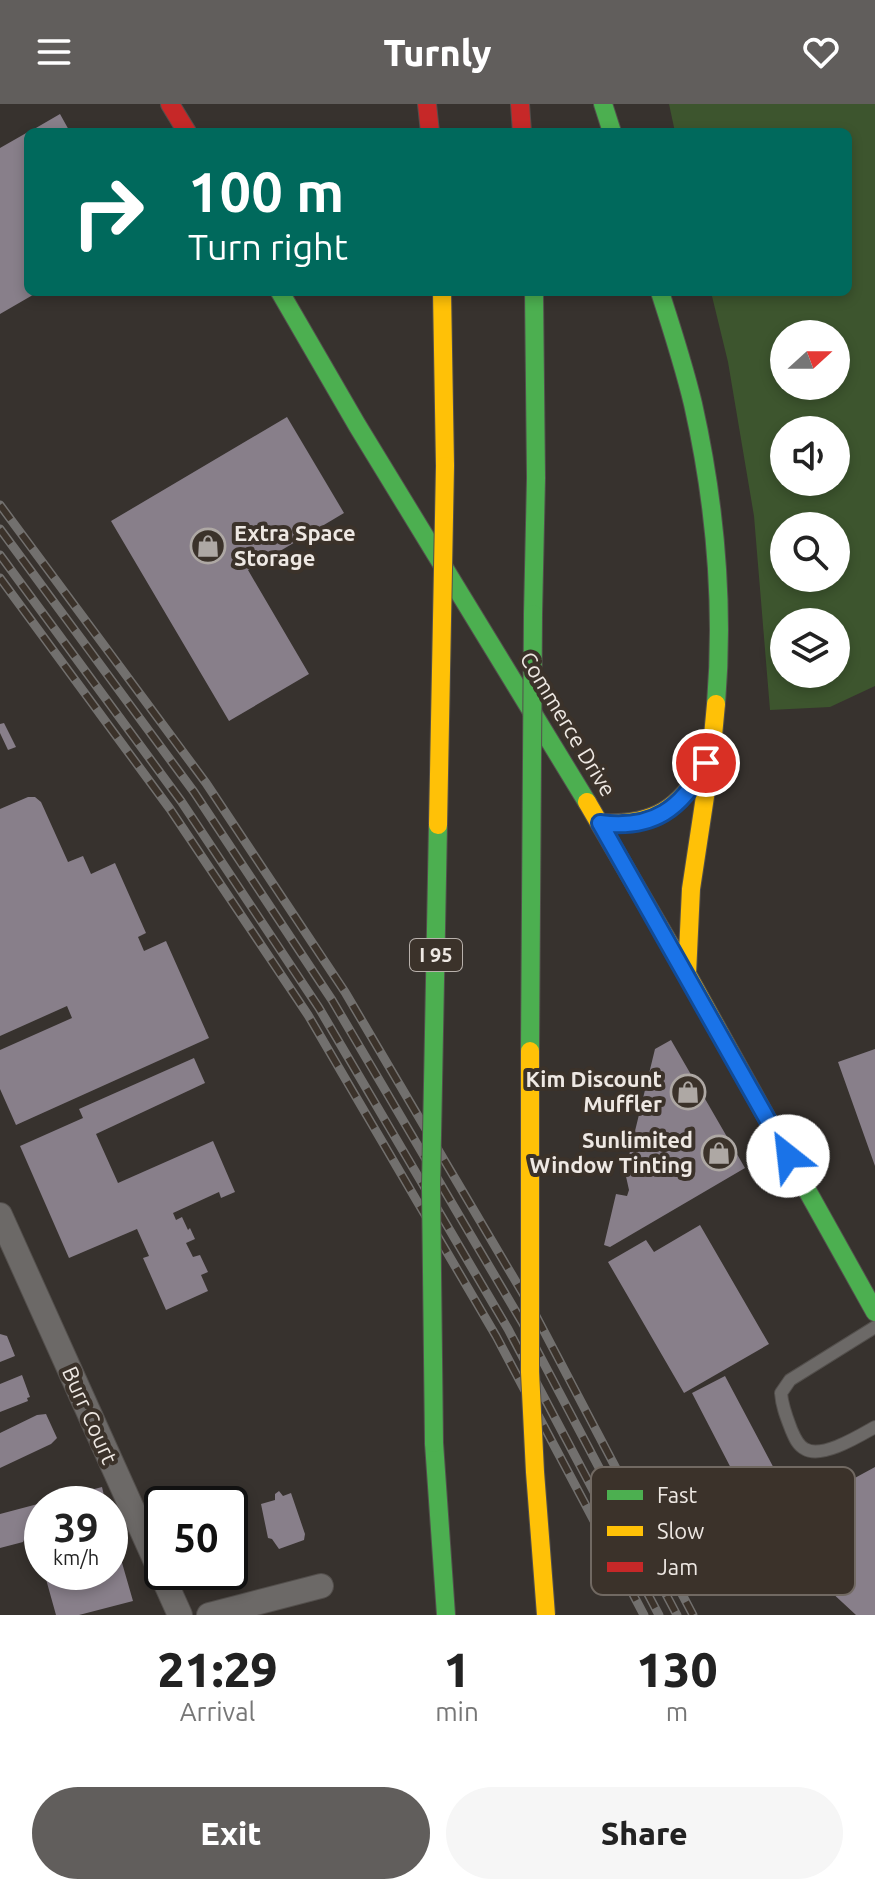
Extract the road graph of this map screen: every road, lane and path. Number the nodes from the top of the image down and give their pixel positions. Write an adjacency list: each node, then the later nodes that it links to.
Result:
1 (170, 104): 5 (main road)
2 (427, 104): 6 (main road)
3 (520, 104): 7 (main road)
4 (603, 104): 8 (main road)
5 (185, 128)
6 (430, 128)
7 (522, 128)
8 (611, 128)
9 (282, 296): 14 (main road, Commerce Drive)
10 (442, 296): 23 (main road, I 95, bridge)
11 (534, 296): 24 (main road, bridge)
12 (661, 296): 13 (main road)
13 (713, 740): 14 (main road); 15 (main road)
14 (600, 823): 15 (main road, Commerce Drive)
15 (687, 974): 17 (main road, Commerce Drive)
16 (0, 1215): 21 (street, Burr Court)
17 (875, 1312)
18 (875, 1327): 19 (lane)
19 (875, 1427)
20 (321, 1586): 22 (street)
21 (180, 1615)
22 (209, 1615)
23 (446, 1615)
24 (546, 1615)

